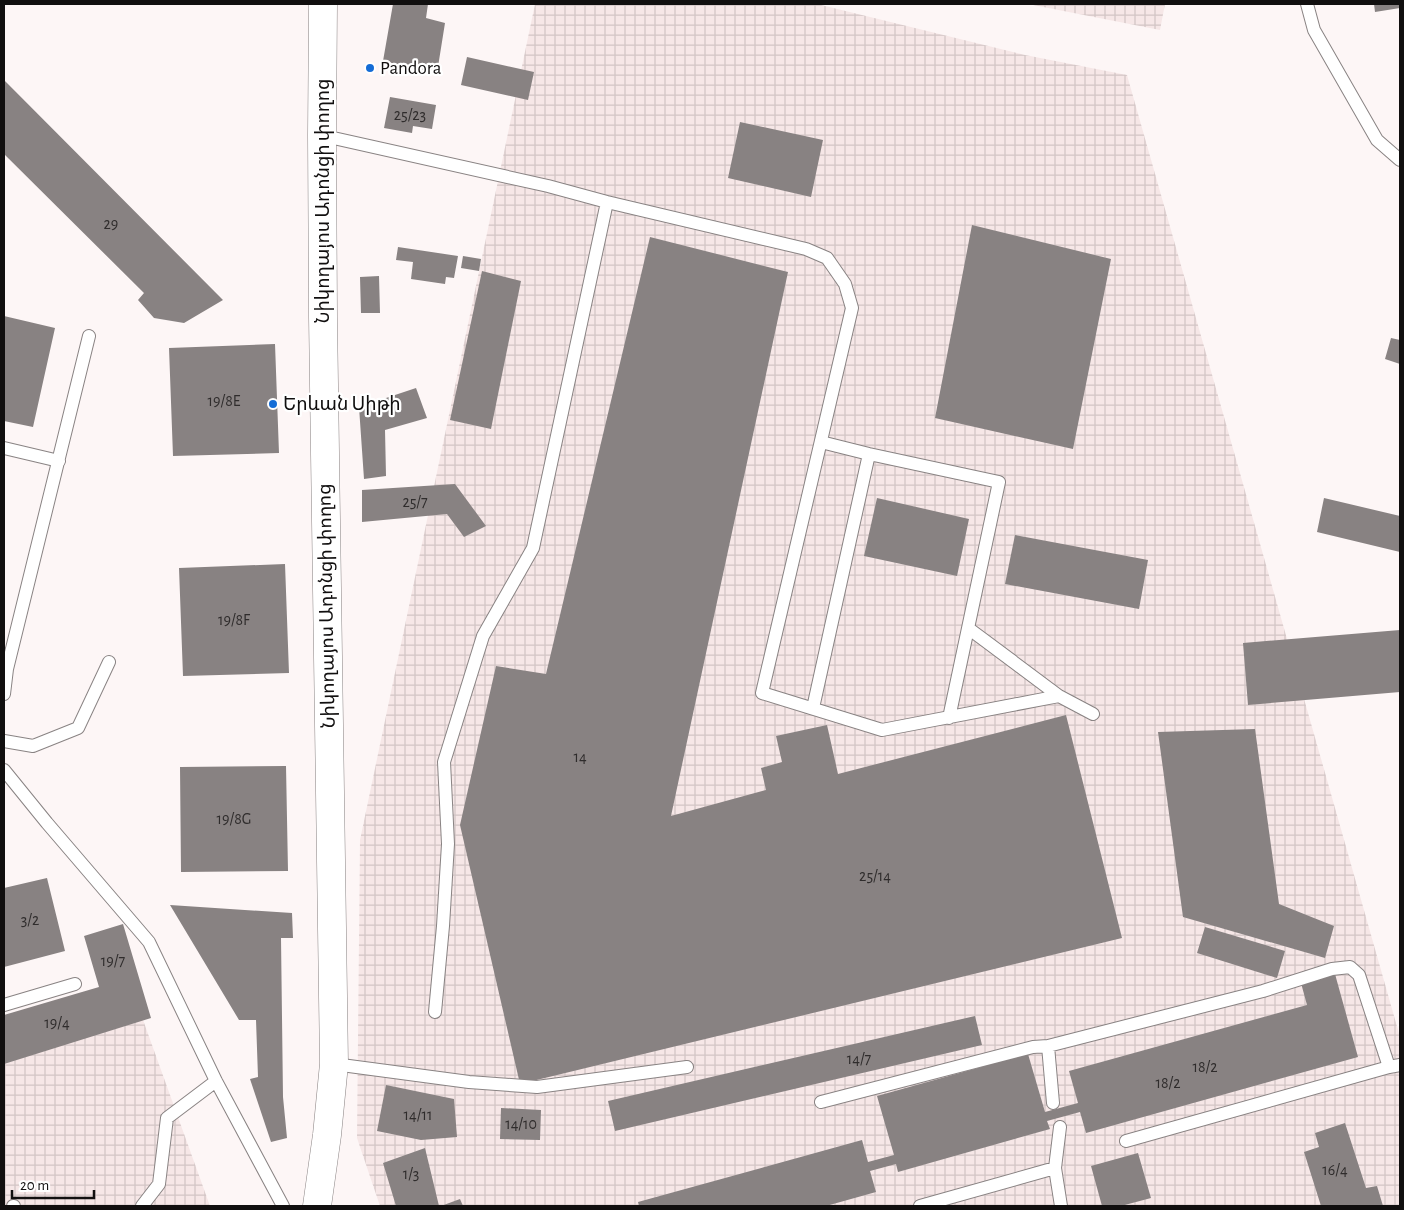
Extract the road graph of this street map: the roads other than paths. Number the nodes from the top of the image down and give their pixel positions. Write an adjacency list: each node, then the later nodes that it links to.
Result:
1 (309, 4): 4 (street, Նիկողայոս Ադոնցի փողոց)
2 (323, 4): 4 (street, Նիկողայոս Ադոնցի փողոց)
3 (1307, 4): 5 (lane)
4 (315, 135): 6 (lane); 7 (street, Նիկողայոս Ադոնցի փողոց)
5 (1400, 160)
6 (607, 202): 9 (lane); 25 (lane)
7 (316, 317): 27 (street, Նիկողայոս Ադոնցի փողոց); 38 (street, Նիկողայոս Ադոնցի փողոց)
8 (89, 336): 12 (lane)
9 (821, 442): 11 (lane); 18 (lane)
10 (4, 448): 12 (lane)
11 (869, 454): 13 (lane); 18 (lane)
12 (58, 462): 15 (lane)
13 (968, 628): 17 (lane); 20 (lane)
14 (109, 662): 21 (lane)
15 (5, 668): 16 (lane)
16 (4, 694)
17 (1059, 696): 19 (lane); 20 (lane)
18 (813, 708): 20 (lane)
19 (1093, 714)
20 (949, 718)
21 (4, 741)
22 (4, 770): 30 (lane)
23 (75, 984): 24 (lane)
24 (4, 1005)
25 (434, 1012)
26 (1048, 1046): 28 (lane); 31 (lane); 32 (lane)
27 (334, 1064): 29 (lane); 39 (street, Նիկողայոս Ադոնցի փողոց)
28 (1395, 1066): 34 (lane)
29 (687, 1067)
30 (216, 1081): 36 (lane); 37 (lane)
31 (821, 1102)
32 (1053, 1103)
33 (1060, 1127): 35 (lane)
34 (1126, 1141)
35 (1055, 1168): 40 (lane); 41 (lane)
36 (142, 1206)
37 (283, 1206)
38 (304, 1206)
39 (316, 1206)
40 (920, 1206)
41 (1061, 1206)

